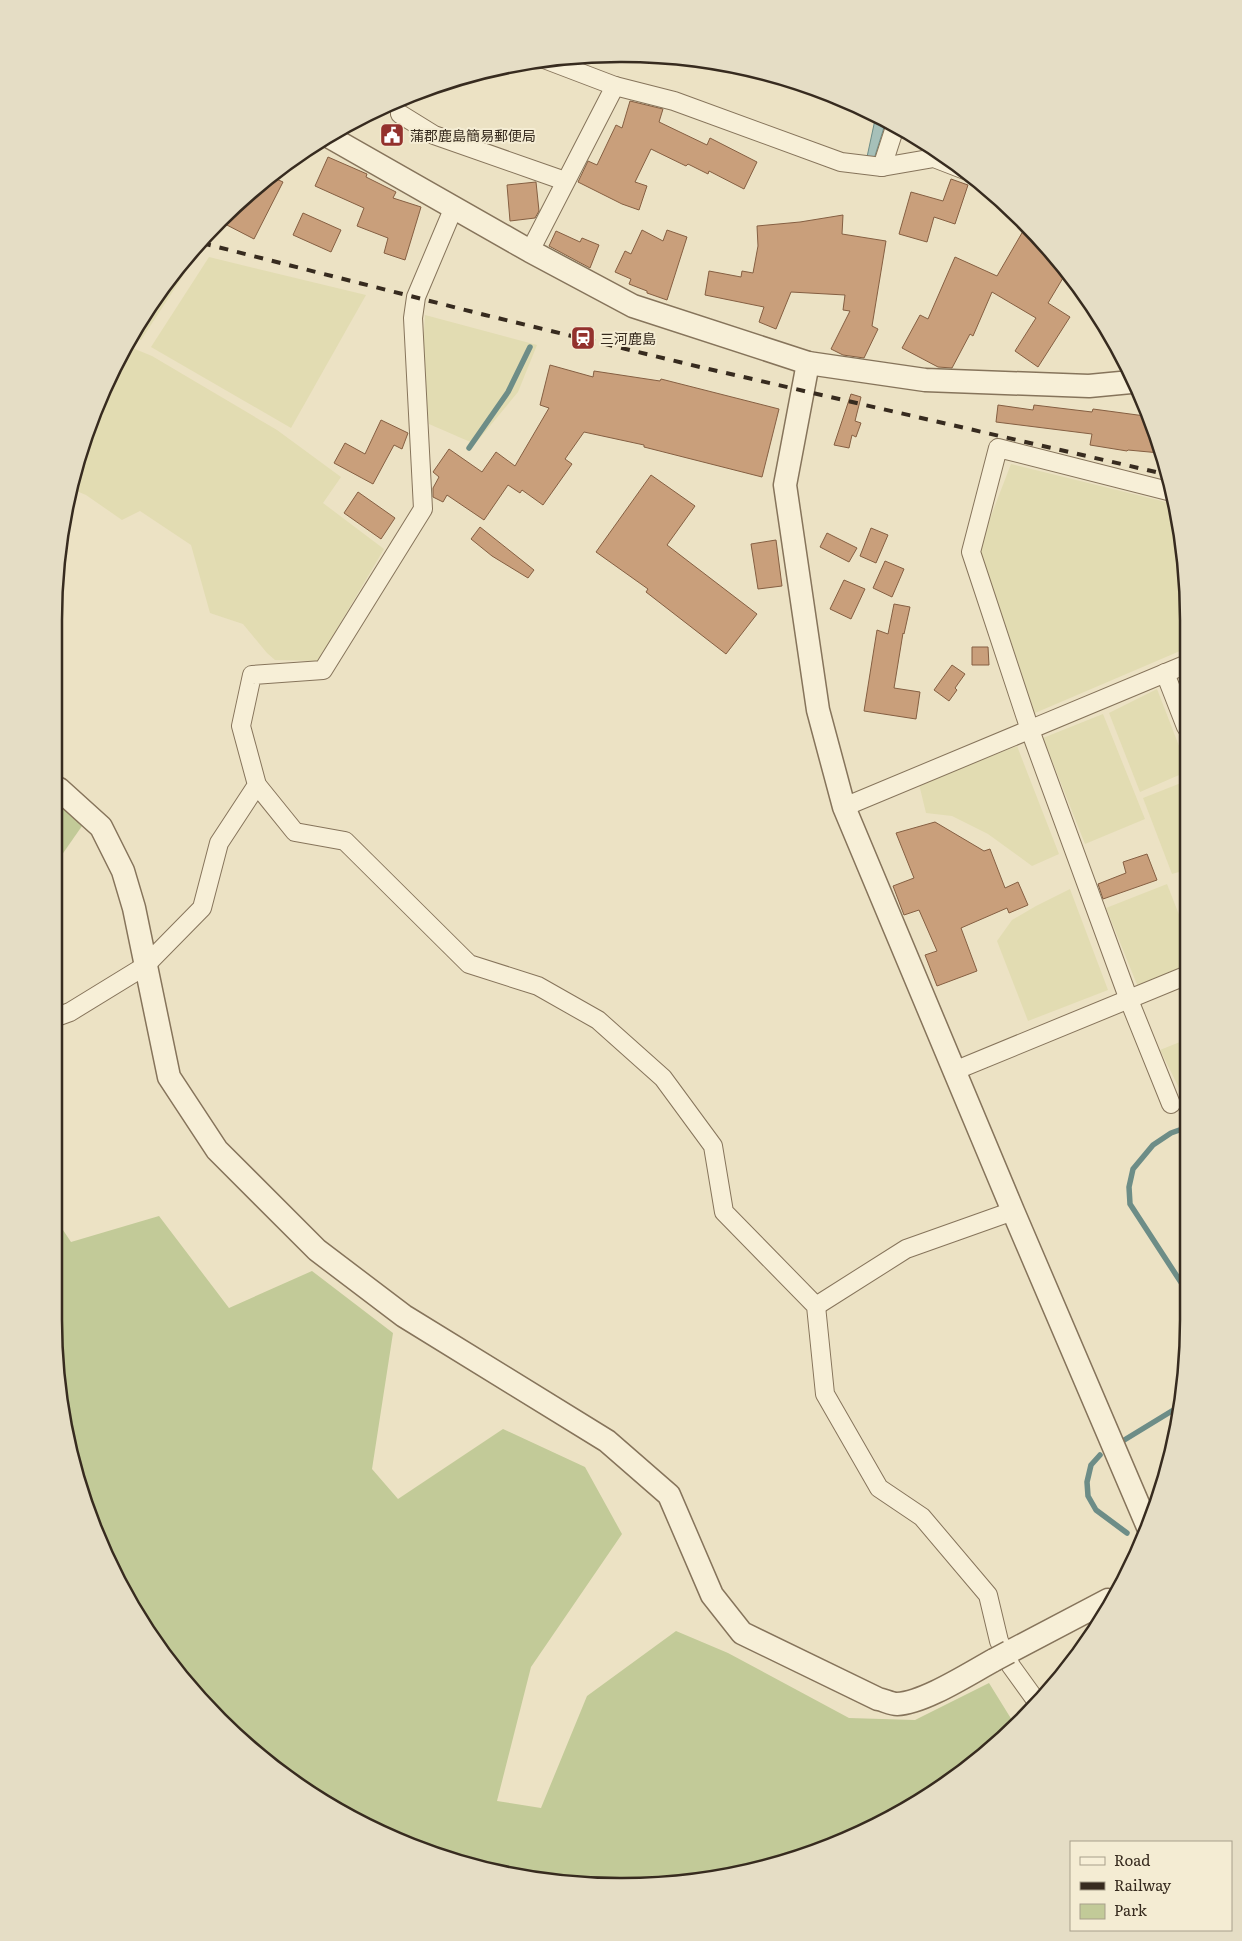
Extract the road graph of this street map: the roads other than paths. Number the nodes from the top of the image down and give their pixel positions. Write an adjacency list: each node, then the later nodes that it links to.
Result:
1 (562, 66): 2 (street)
2 (615, 86): 7 (street); 8 (street)
3 (400, 114): 8 (street)
4 (893, 133): 7 (street)
5 (336, 141): 9 (street)
6 (933, 158): 7 (street)
7 (882, 167)
8 (564, 181): 10 (street)
9 (454, 207): 10 (street); 18 (street)
10 (530, 251): 11 (street)
11 (808, 363): 12 (street); 20 (street)
12 (1126, 382)
13 (1163, 490): 17 (street)
14 (1180, 667): 15 (street)
15 (1165, 673): 16 (street); 17 (street)
16 (1180, 712)
17 (1030, 730): 20 (street); 23 (street)
18 (257, 785): 21 (street); 28 (street)
19 (62, 792): 21 (street)
20 (844, 807): 25 (street)
21 (145, 966): 24 (street); 30 (street)
22 (1180, 978): 23 (street)
23 (1129, 1000): 25 (street); 26 (street)
24 (62, 1015)
25 (954, 1071): 27 (street)
26 (1171, 1104)
27 (1013, 1212): 28 (street); 29 (street)
28 (816, 1306): 31 (street)
29 (1144, 1517)
30 (1102, 1603)
31 (1033, 1697)

